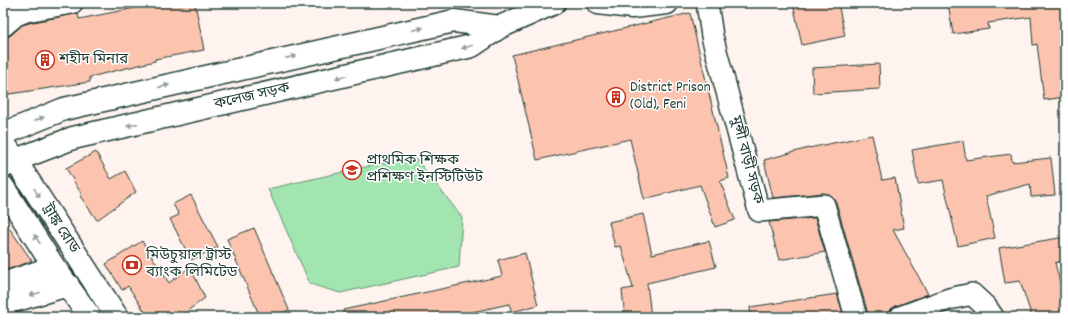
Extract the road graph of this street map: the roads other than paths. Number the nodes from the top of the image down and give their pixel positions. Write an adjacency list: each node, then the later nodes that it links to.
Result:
1 (72, 3): 6 (street)
2 (554, 3): 7 (main road, কলেজ সড়ক)
3 (598, 3): 4 (main road)
4 (667, 3)
5 (707, 3): 18 (street, মুন্সী বাড়ী সড়ক)
6 (3, 26)
7 (500, 27): 8 (main road, কলেজ সড়ক, one-way to 7); 10 (main road, কলেজ সড়ক, one-way to 10)
8 (3, 134)
9 (3, 141): 10 (main road, ট্রাঙ্ক রোড)
10 (10, 164): 17 (main road, ট্রাঙ্ক রোড, one-way to 17)
11 (3, 187): 12 (main road, ট্রাঙ্ক রোড, one-way to 11)
12 (54, 267): 13 (main road); 14 (main road, ট্রাঙ্ক রোড)
13 (3, 284)
14 (68, 285): 15 (main road, one-way to 15); 16 (main road, ট্রাঙ্ক রোড)
15 (3, 304)
16 (90, 317)
17 (117, 317)
18 (856, 317)
19 (900, 317): 20 (street)
20 (993, 317)

